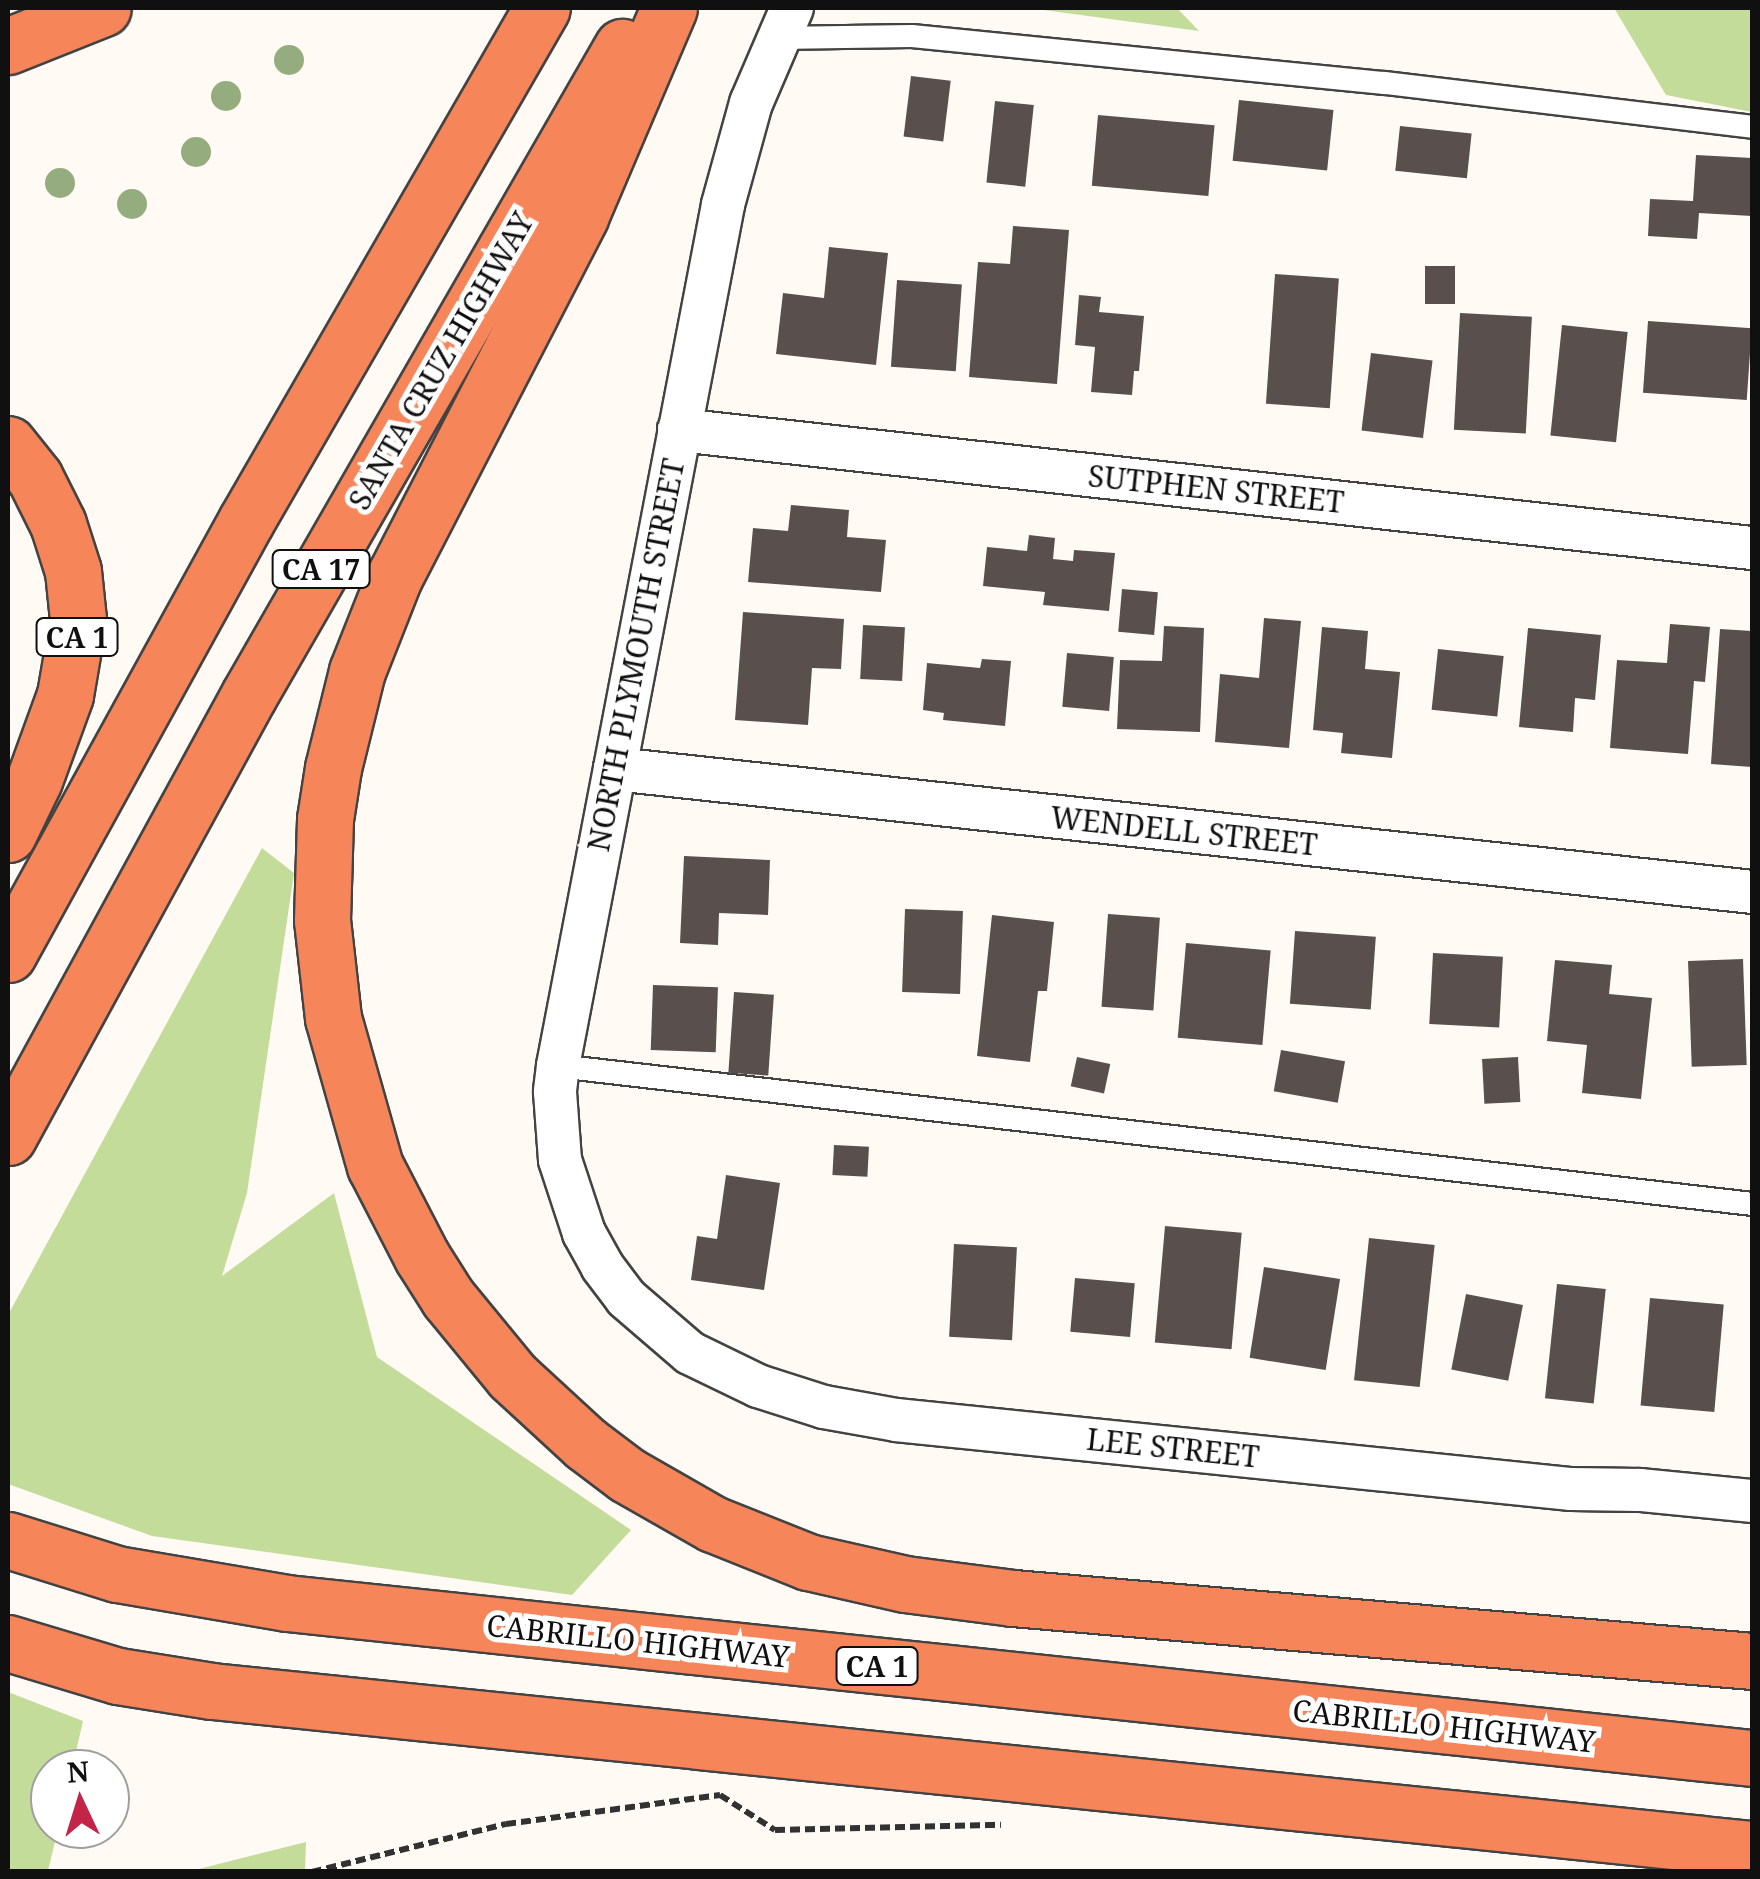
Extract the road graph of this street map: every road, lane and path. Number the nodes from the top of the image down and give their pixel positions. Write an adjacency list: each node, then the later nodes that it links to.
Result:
1 (104, 8): 6 (highway)
2 (542, 8): 14 (highway, CA 17)
3 (645, 8): 16 (highway, SANTA CRUZ HIGHWAY / CA 17)
4 (669, 8): 22 (highway)
5 (784, 23): 7 (lane); 8 (street, NORTH PLYMOUTH STREET)
6 (8, 46)
7 (1752, 127)
8 (679, 430): 10 (street, SUTPHEN STREET); 11 (street, NORTH PLYMOUTH STREET)
9 (8, 444): 12 (highway, CA 1)
10 (1752, 548)
11 (615, 769): 13 (street, WENDELL STREET); 15 (street, NORTH PLYMOUTH STREET)
12 (8, 834)
13 (1752, 892)
14 (8, 954)
15 (558, 1066): 17 (lane); 18 (street, NORTH PLYMOUTH STREET)
16 (8, 1137)
17 (1752, 1204)
18 (626, 1298): 19 (street, LEE STREET)
19 (1752, 1502)
20 (8, 1540): 23 (highway, CABRILLO HIGHWAY / CA 1)
21 (8, 1643): 25 (highway)
22 (1752, 1661)
23 (1752, 1758)
24 (1012, 1825): 26 (path)
25 (1752, 1849)
26 (312, 1872)

